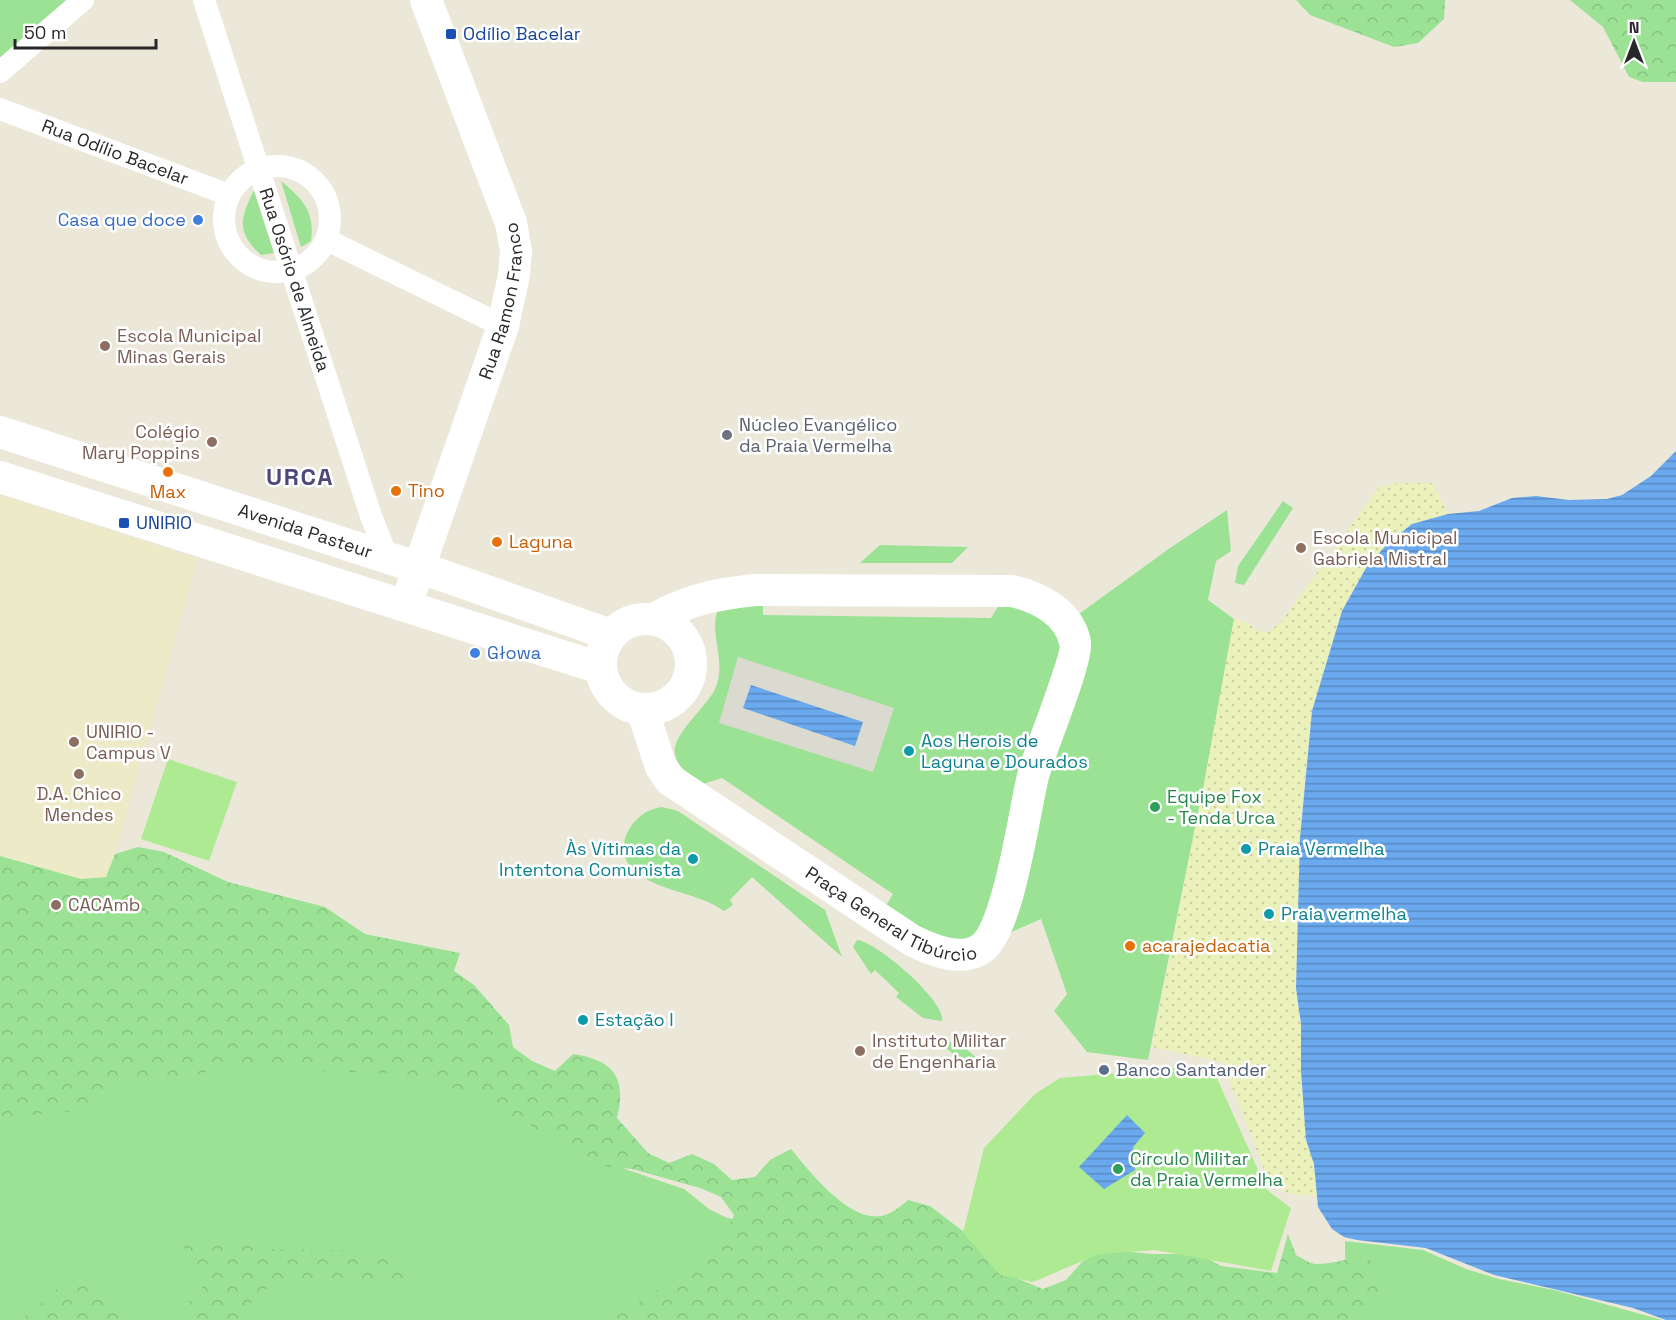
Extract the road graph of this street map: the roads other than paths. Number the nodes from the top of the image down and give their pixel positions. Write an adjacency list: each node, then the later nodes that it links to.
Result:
1 (83, 0): 4 (street)
2 (204, 0): 6 (street, Rua Osório de Almeida)
3 (426, 0): 10 (street, Rua Ramon Franco)
4 (0, 72)
5 (0, 109): 7 (street, Rua Odílio Bacelar)
6 (261, 168): 7 (street); 8 (street); 9 (street, Rua Osório de Almeida)
7 (229, 195): 9 (street)
8 (327, 240): 9 (street); 10 (street)
9 (292, 270): 15 (street, Rua Osório de Almeida)
10 (503, 326): 16 (street, Rua Ramon Franco)
11 (0, 432): 13 (street, Avenida Pasteur)
12 (0, 477): 14 (street)
13 (184, 493): 14 (street); 15 (street, Avenida Pasteur)
14 (174, 532): 17 (street)
15 (388, 559): 16 (street, Avenida Pasteur)
16 (419, 569): 17 (street, Rua Ramon Franco); 19 (street, Avenida Pasteur)
17 (406, 605): 20 (street)
18 (654, 619): 19 (street, Praça General Tibúrcio); 21 (street); 21 (street, Praça General Tibúrcio)
19 (611, 635): 20 (street)
20 (600, 668): 21 (street)
21 (642, 710)

